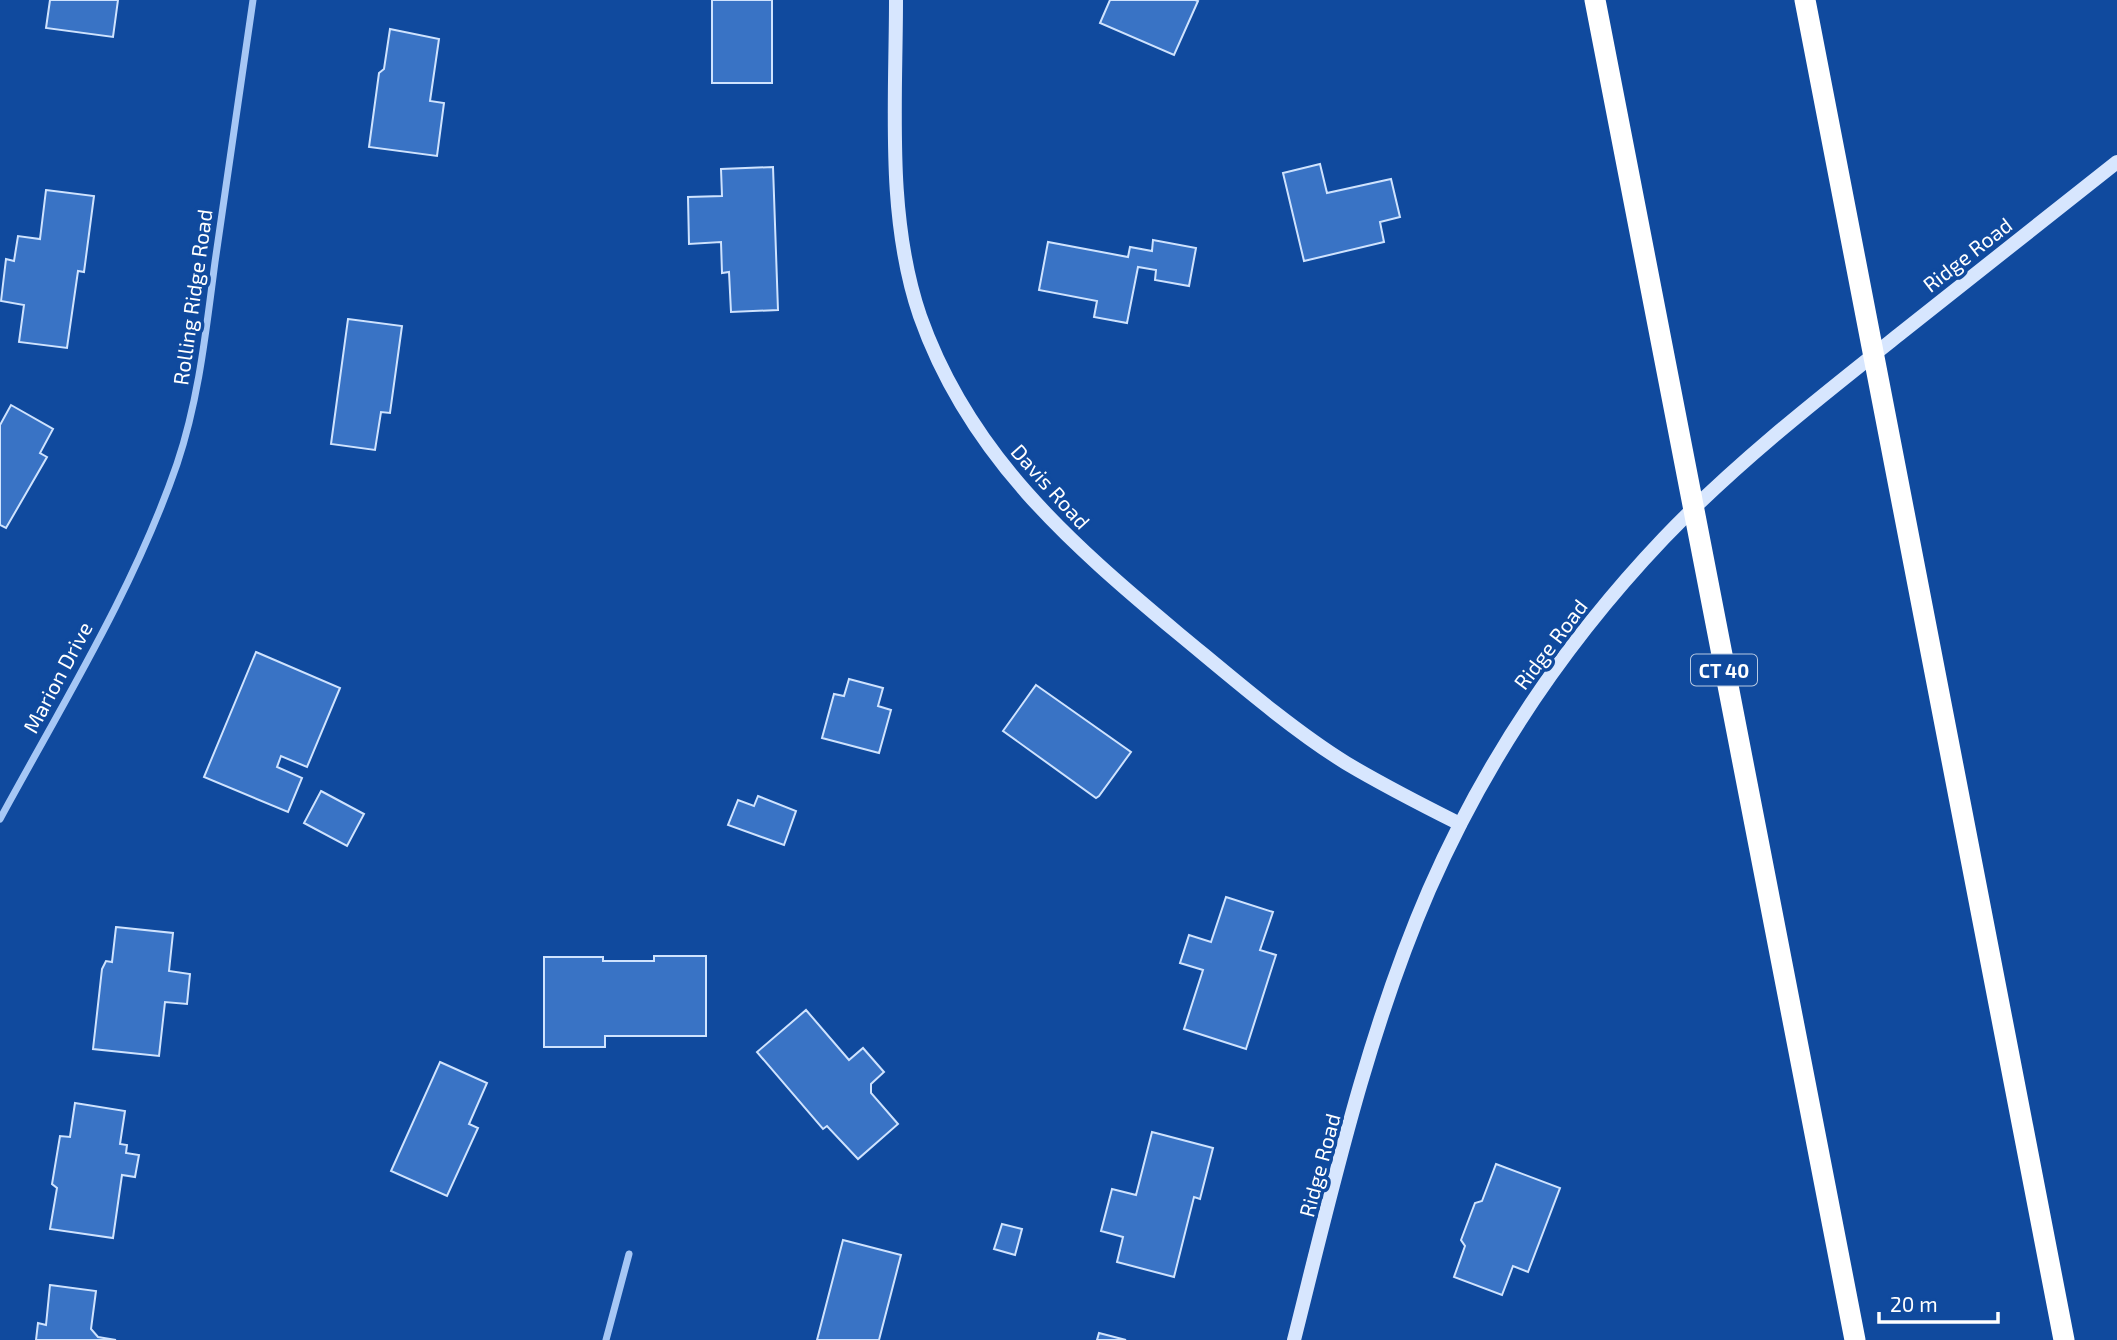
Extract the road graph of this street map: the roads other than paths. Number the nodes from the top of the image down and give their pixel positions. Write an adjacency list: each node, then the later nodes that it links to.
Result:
1 (253, 0): 6 (street, Rolling Ridge Road)
2 (896, 0): 8 (main road, Davis Road)
3 (1595, 0): 12 (highway, CT 40)
4 (1805, 0): 13 (highway)
5 (2117, 162): 8 (main road, Ridge Road)
6 (125, 589): 7 (street, Marion Drive)
7 (0, 819)
8 (1460, 824): 11 (main road, Ridge Road)
9 (629, 1254): 10 (street)
10 (606, 1340)
11 (1294, 1340)
12 (1855, 1340)
13 (2064, 1340)

